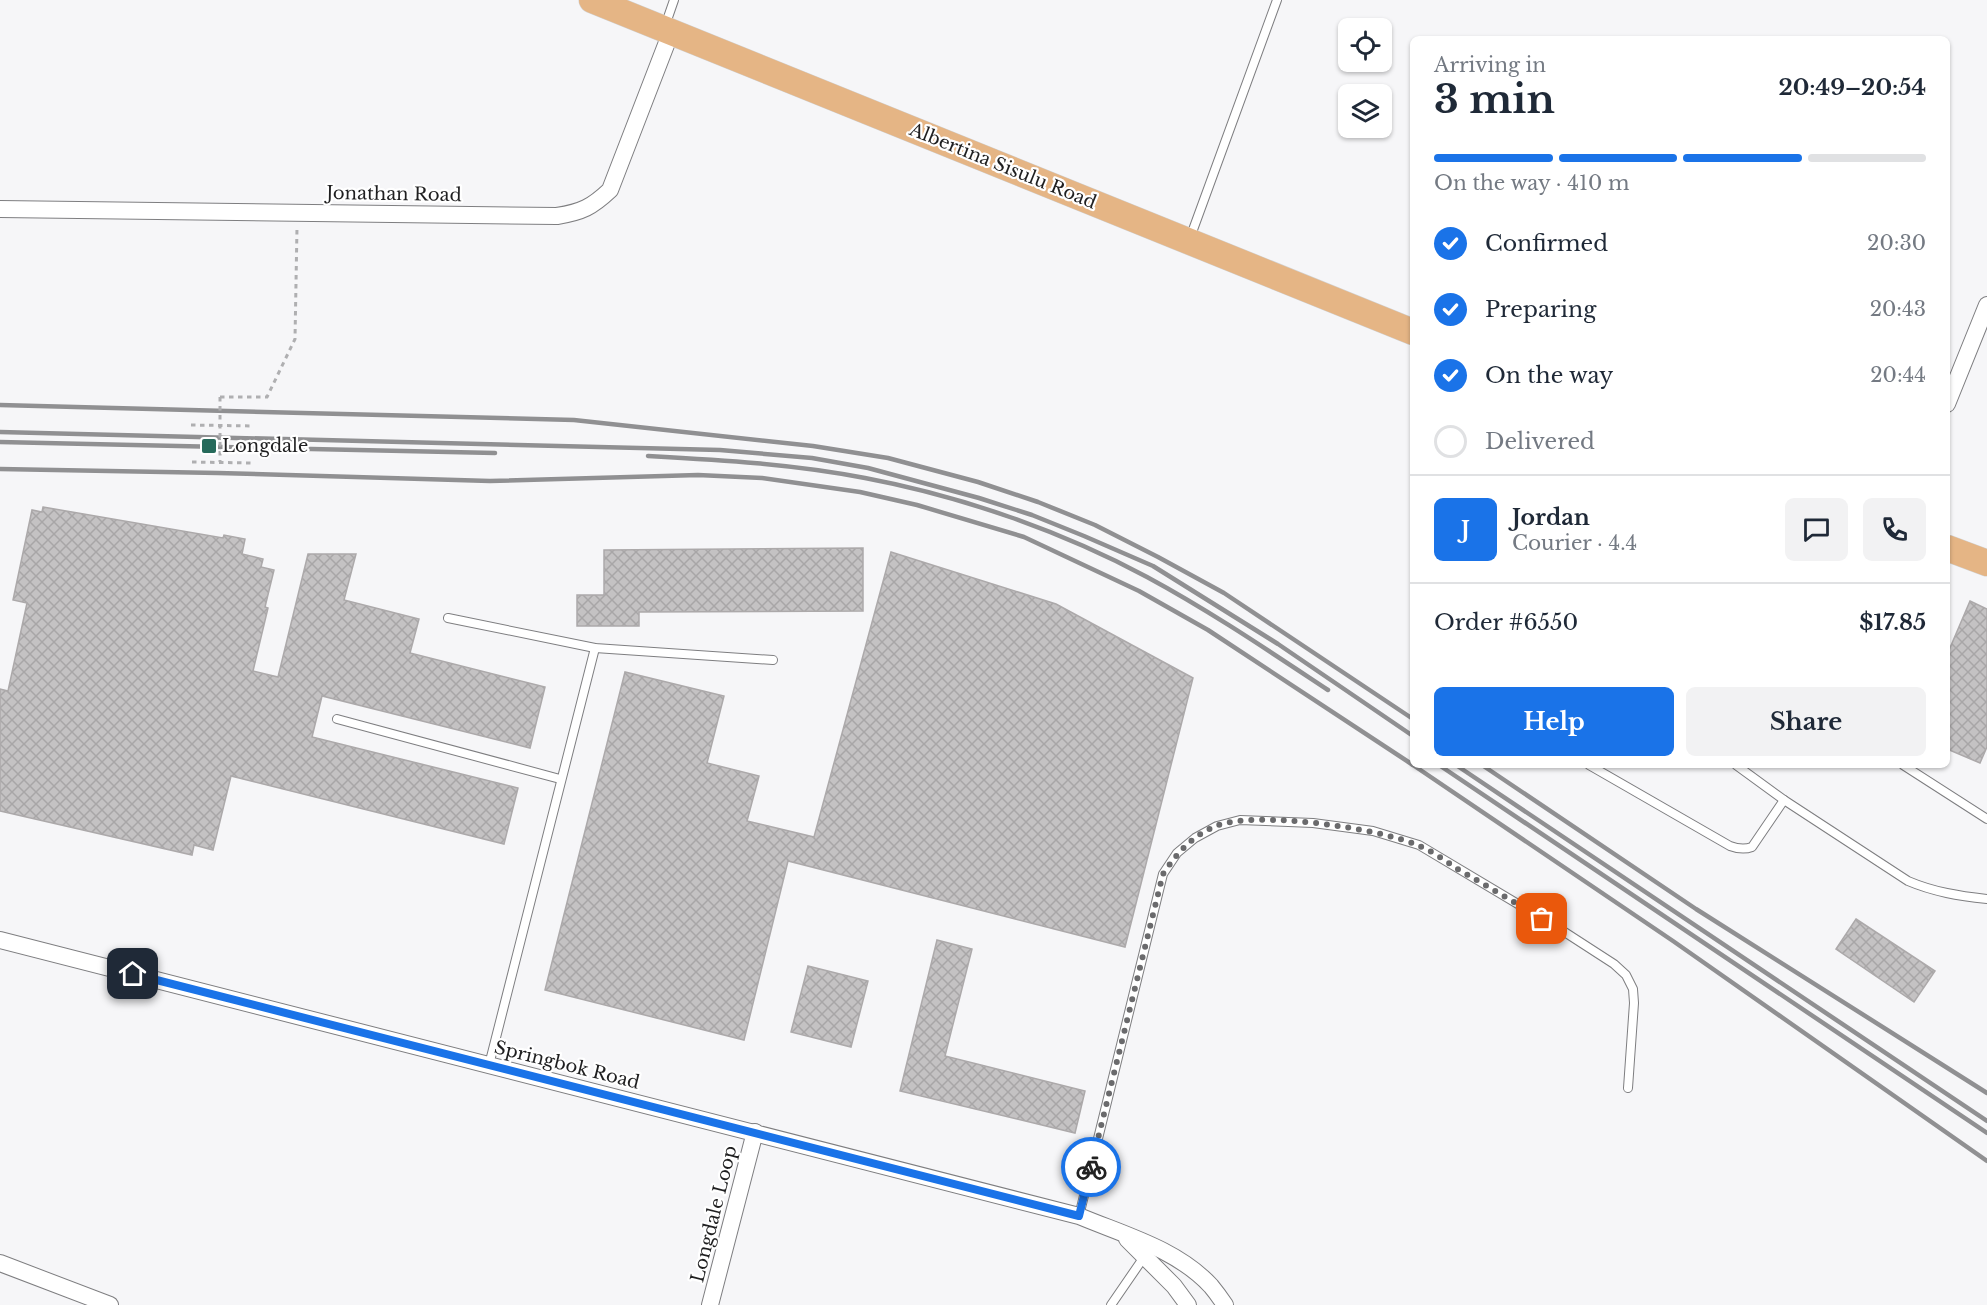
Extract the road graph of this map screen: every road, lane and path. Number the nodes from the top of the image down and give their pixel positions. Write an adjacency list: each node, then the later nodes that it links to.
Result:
1 (592, 0): 4 (main road, Albertina Sisulu Road)
2 (674, 0): 4 (lane)
3 (1277, 0): 7 (lane)
4 (668, 30): 6 (street, Jonathan Road); 7 (main road, Albertina Sisulu Road)
5 (0, 209): 6 (street, Jonathan Road)
6 (298, 212): 12 (path, bridge)
7 (1189, 241): 9 (main road, Albertina Sisulu Road)
8 (1987, 305): 10 (street)
9 (1410, 331)
10 (1950, 398)
11 (191, 425): 12 (path)
12 (221, 425): 13 (path); 15 (path, bridge)
13 (254, 426)
14 (192, 462): 15 (path)
15 (220, 462): 16 (path)
16 (250, 463)
17 (1950, 549): 18 (main road)
18 (1987, 563)
19 (448, 618): 20 (lane)
20 (595, 648): 21 (lane); 26 (lane)
21 (773, 660)
22 (337, 719): 26 (lane)
23 (1594, 768): 27 (lane)
24 (1740, 768): 27 (lane)
25 (1908, 768): 28 (lane)
26 (560, 779): 31 (lane)
27 (1784, 800): 29 (lane)
28 (1987, 819)
29 (1987, 899)
30 (0, 940): 31 (street, Springbok Road)
31 (489, 1065): 33 (street, Springbok Road)
32 (1628, 1088): 34 (lane)
33 (755, 1132): 34 (street, Springbok Road); 39 (street, Longdale Loop)
34 (1079, 1216): 35 (street, Springbok Road)
35 (1123, 1234): 36 (street, Springbok Road); 42 (street, Springbok Road)
36 (1144, 1257): 40 (lane); 41 (street, Springbok Road)
37 (0, 1263): 38 (street)
38 (110, 1305)
39 (710, 1305)
40 (1111, 1305)
41 (1188, 1305)
42 (1225, 1305)

